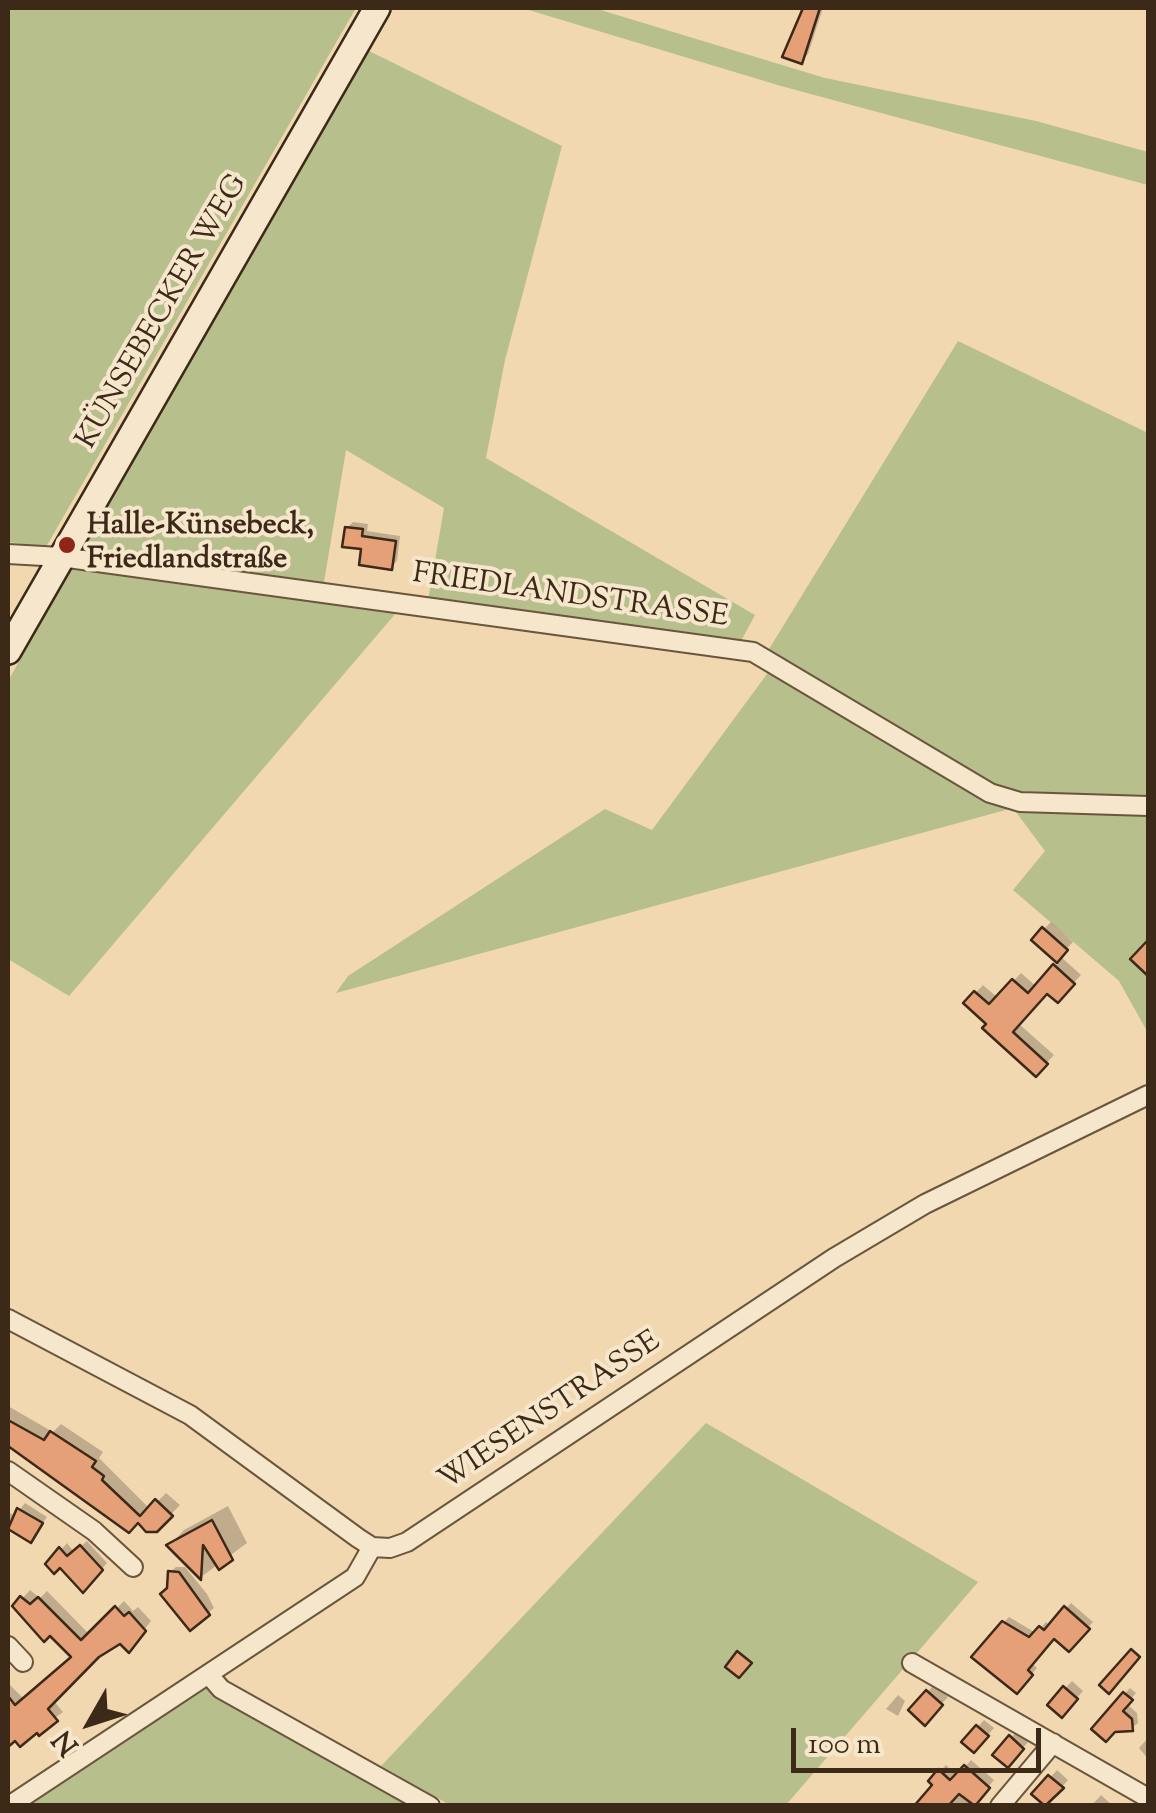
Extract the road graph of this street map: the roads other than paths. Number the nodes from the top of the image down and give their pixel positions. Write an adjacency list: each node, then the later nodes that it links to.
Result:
1 (377, 8): 3 (street, KÜNSEBECKER WEG)
2 (8, 554): 3 (street, FRIEDLANDSTRASSE)
3 (61, 557): 4 (street, KÜNSEBECKER WEG); 5 (street, FRIEDLANDSTRASSE)
4 (8, 652)
5 (1148, 806)
6 (1148, 1094): 9 (street, WIESENSTRASSE)
7 (8, 1319): 9 (street)
8 (8, 1471): 10 (street)
9 (372, 1547): 14 (street)
10 (132, 1567)
11 (8, 1646): 12 (street)
12 (22, 1662)
13 (912, 1663): 15 (street)
14 (209, 1675): 17 (street); 18 (street)
15 (1053, 1744): 16 (street); 19 (street)
16 (1148, 1798)
17 (9, 1806)
18 (430, 1806)
19 (1000, 1806)

